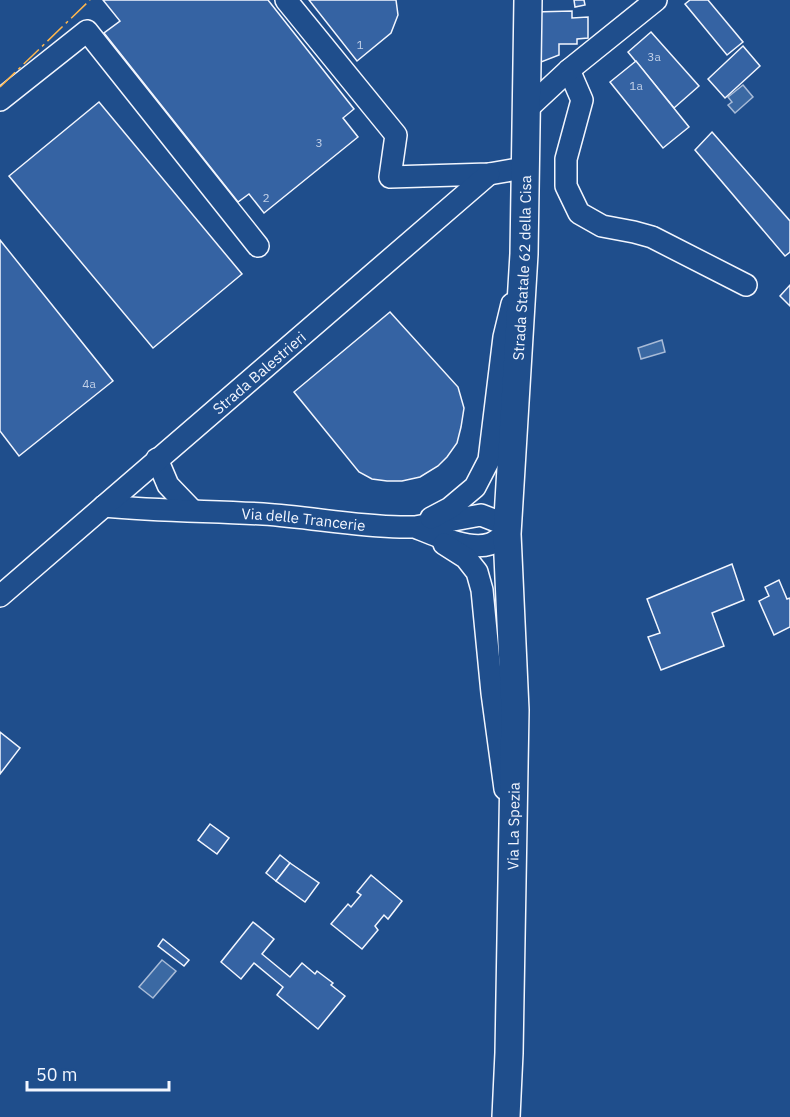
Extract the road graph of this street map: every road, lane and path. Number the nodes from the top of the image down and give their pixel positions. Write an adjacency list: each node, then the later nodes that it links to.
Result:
1 (286, 0): 8 (street)
2 (528, 0): 6 (main road, Strada Statale 62 della Cisa)
3 (656, 0): 4 (street)
4 (569, 70): 6 (street); 11 (street)
5 (0, 100): 9 (street)
6 (527, 109): 7 (main road, Strada Statale 62 della Cisa)
7 (526, 170): 8 (street); 10 (main road, Strada Statale 62 della Cisa)
8 (489, 174): 12 (street, Strada Balestrieri)
9 (258, 246)
10 (524, 254): 15 (street); 16 (main road, Strada Statale 62 della Cisa)
11 (746, 285)
12 (158, 459): 13 (street, Strada Balestrieri); 14 (street)
13 (104, 506): 14 (street, Via delle Trancerie); 17 (street, Strada Balestrieri)
14 (192, 510): 15 (street, Via delle Trancerie)
15 (415, 527): 16 (street); 16 (street); 18 (street)
16 (507, 534): 18 (main road, Via La Spezia)
17 (0, 596)
18 (513, 837): 19 (main road, Via La Spezia)
19 (506, 1117)

